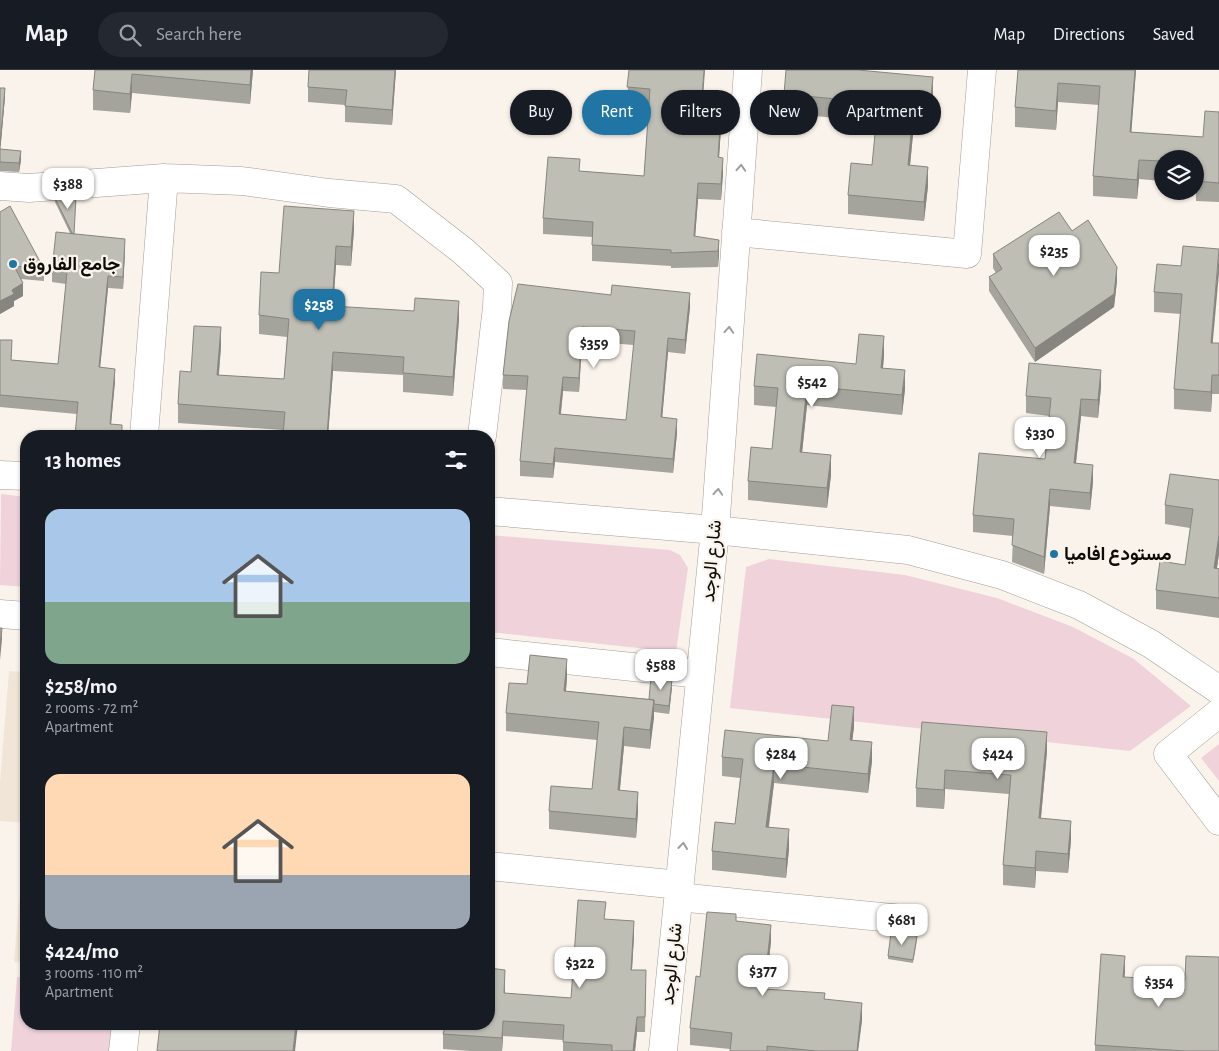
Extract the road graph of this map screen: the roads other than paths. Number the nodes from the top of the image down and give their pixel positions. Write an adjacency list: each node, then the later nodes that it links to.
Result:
1 (748, 70): 5 (street, شارع الوجد, one-way to 1)
2 (982, 70): 5 (street)
3 (164, 178): 4 (street); 6 (street); 7 (street)
4 (0, 186)
5 (736, 232): 11 (street, شارع الوجد, one-way to 5)
6 (144, 430)
7 (483, 430)
8 (0, 475): 9 (street)
9 (20, 476)
10 (495, 512): 11 (street)
11 (715, 530): 15 (street, شارع الوجد); 16 (street)
12 (0, 614): 13 (street)
13 (20, 616)
14 (495, 653): 15 (street)
15 (700, 674): 20 (street, شارع الوجد, one-way to 15)
16 (1219, 690)
17 (1219, 713): 18 (street)
18 (1219, 821)
19 (495, 867): 20 (street)
20 (679, 891): 21 (street); 24 (street, شارع الوجد)
21 (902, 919)
22 (125, 1030): 23 (street)
23 (123, 1051)
24 (663, 1051)

